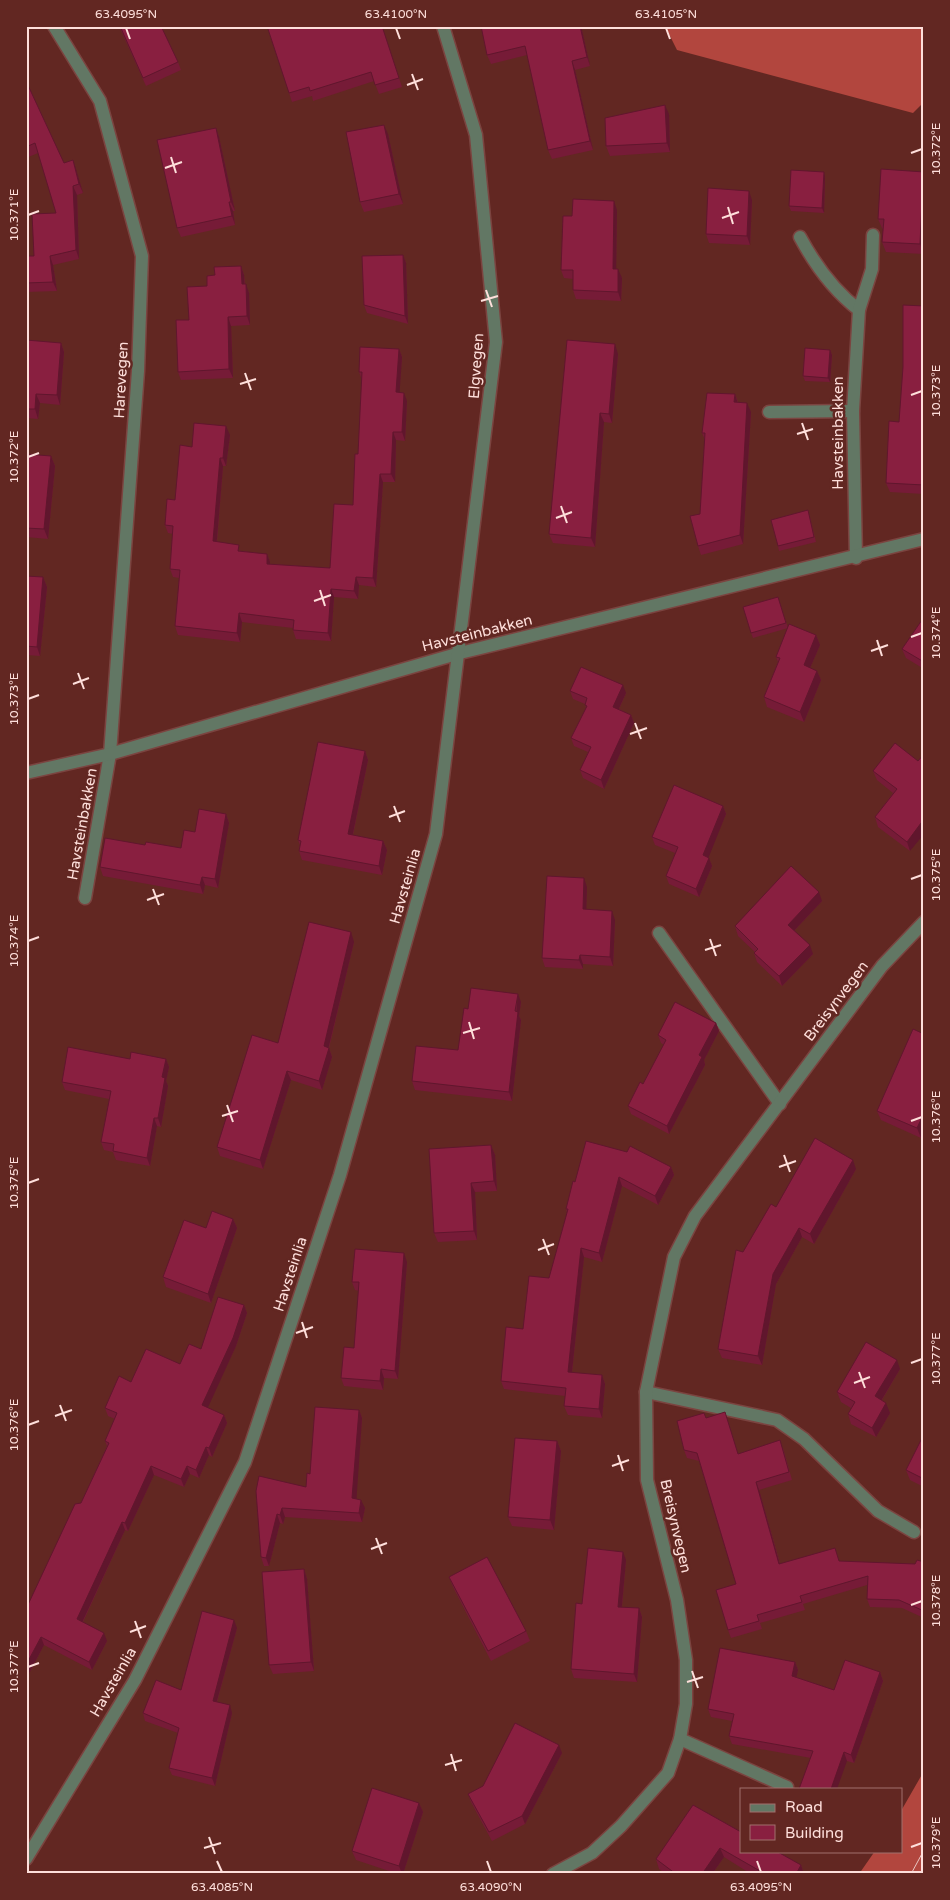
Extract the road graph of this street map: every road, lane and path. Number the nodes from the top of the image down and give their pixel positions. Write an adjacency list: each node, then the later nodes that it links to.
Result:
1 (54, 26): 11 (street, Harevegen)
2 (443, 26): 10 (street, Elgvegen)
3 (873, 235): 5 (street, Havsteinbakken)
4 (800, 237): 5 (street)
5 (859, 310): 6 (street, Havsteinbakken)
6 (852, 411): 7 (street); 9 (street, Havsteinbakken)
7 (769, 412)
8 (924, 539): 9 (street, Havsteinbakken)
9 (856, 558): 10 (street, Havsteinbakken)
10 (460, 652): 11 (street, Havsteinbakken); 21 (street, Havsteinlia)
11 (110, 754): 12 (street, Havsteinbakken); 13 (street, Havsteinbakken)
12 (26, 773)
13 (85, 898)
14 (924, 922): 16 (street, Breisynvegen)
15 (659, 933): 16 (street)
16 (780, 1104): 17 (street, Breisynvegen)
17 (646, 1392): 18 (street); 19 (street, Breisynvegen)
18 (914, 1532)
19 (680, 1739): 20 (street); 22 (street, Breisynvegen)
20 (787, 1787)
21 (26, 1859)
22 (552, 1874)

